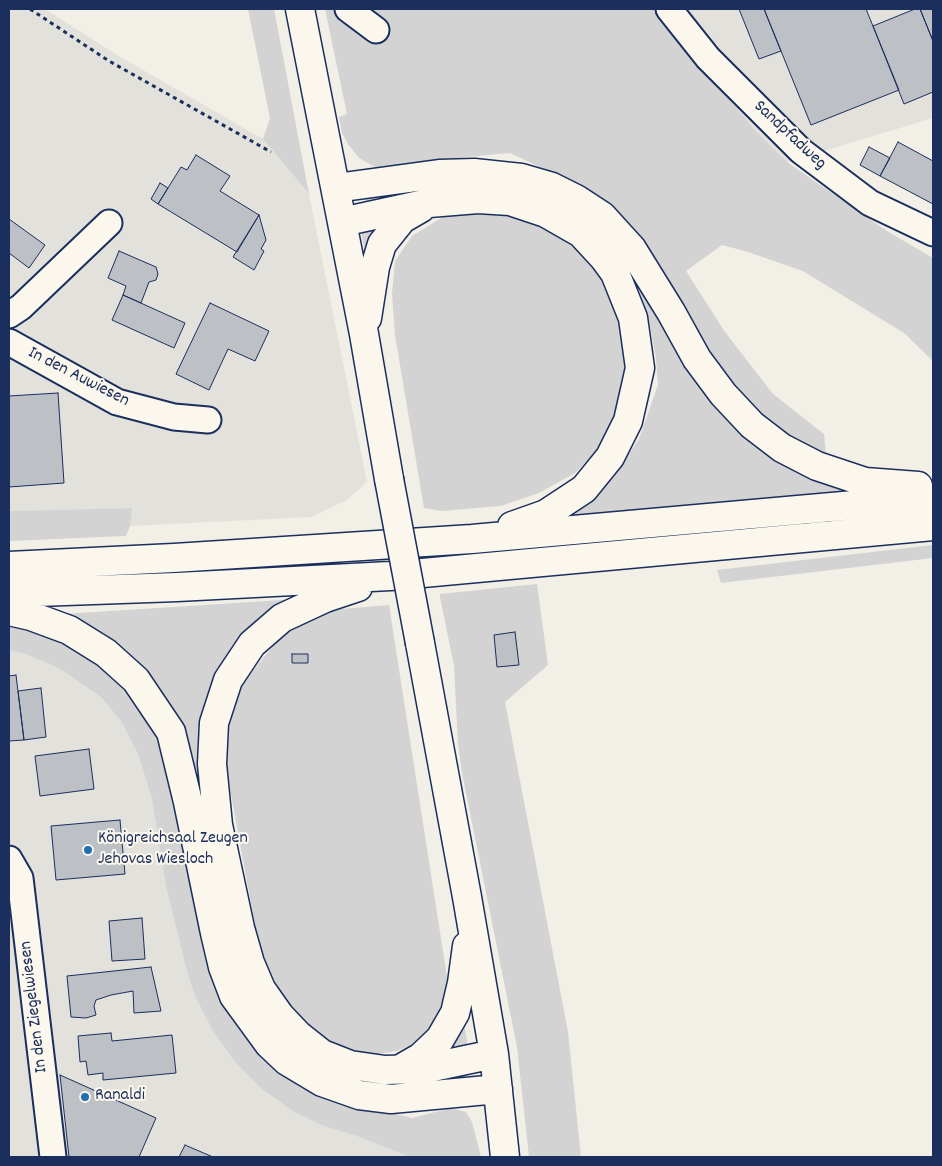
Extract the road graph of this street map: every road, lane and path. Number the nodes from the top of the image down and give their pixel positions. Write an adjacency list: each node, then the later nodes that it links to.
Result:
1 (30, 9): 6 (path)
2 (300, 9): 7 (main road)
3 (348, 9): 5 (street)
4 (669, 9): 11 (street, Sandpfadweg)
5 (376, 30)
6 (271, 152)
7 (336, 188): 9 (main road); 16 (main road)
8 (429, 203): 9 (main road); 13 (main road); 19 (main road)
9 (342, 222): 13 (main road)
10 (110, 223): 12 (street)
11 (933, 233)
12 (9, 316)
13 (364, 334): 25 (main road, bridge)
14 (9, 342): 15 (street, In den Auwiesen)
15 (208, 420)
16 (933, 488)
17 (933, 498): 19 (main road)
18 (933, 526): 21 (main road)
19 (472, 539): 20 (main road)
20 (9, 566)
21 (390, 576): 22 (main road); 27 (main road)
22 (9, 593)
23 (9, 611): 28 (main road)
24 (9, 859): 29 (street, In den Ziegelwiesen)
25 (471, 919): 26 (main road); 27 (main road)
26 (494, 1054): 27 (main road); 28 (main road)
27 (399, 1070)
28 (498, 1089): 30 (main road)
29 (53, 1157)
30 (504, 1157)

